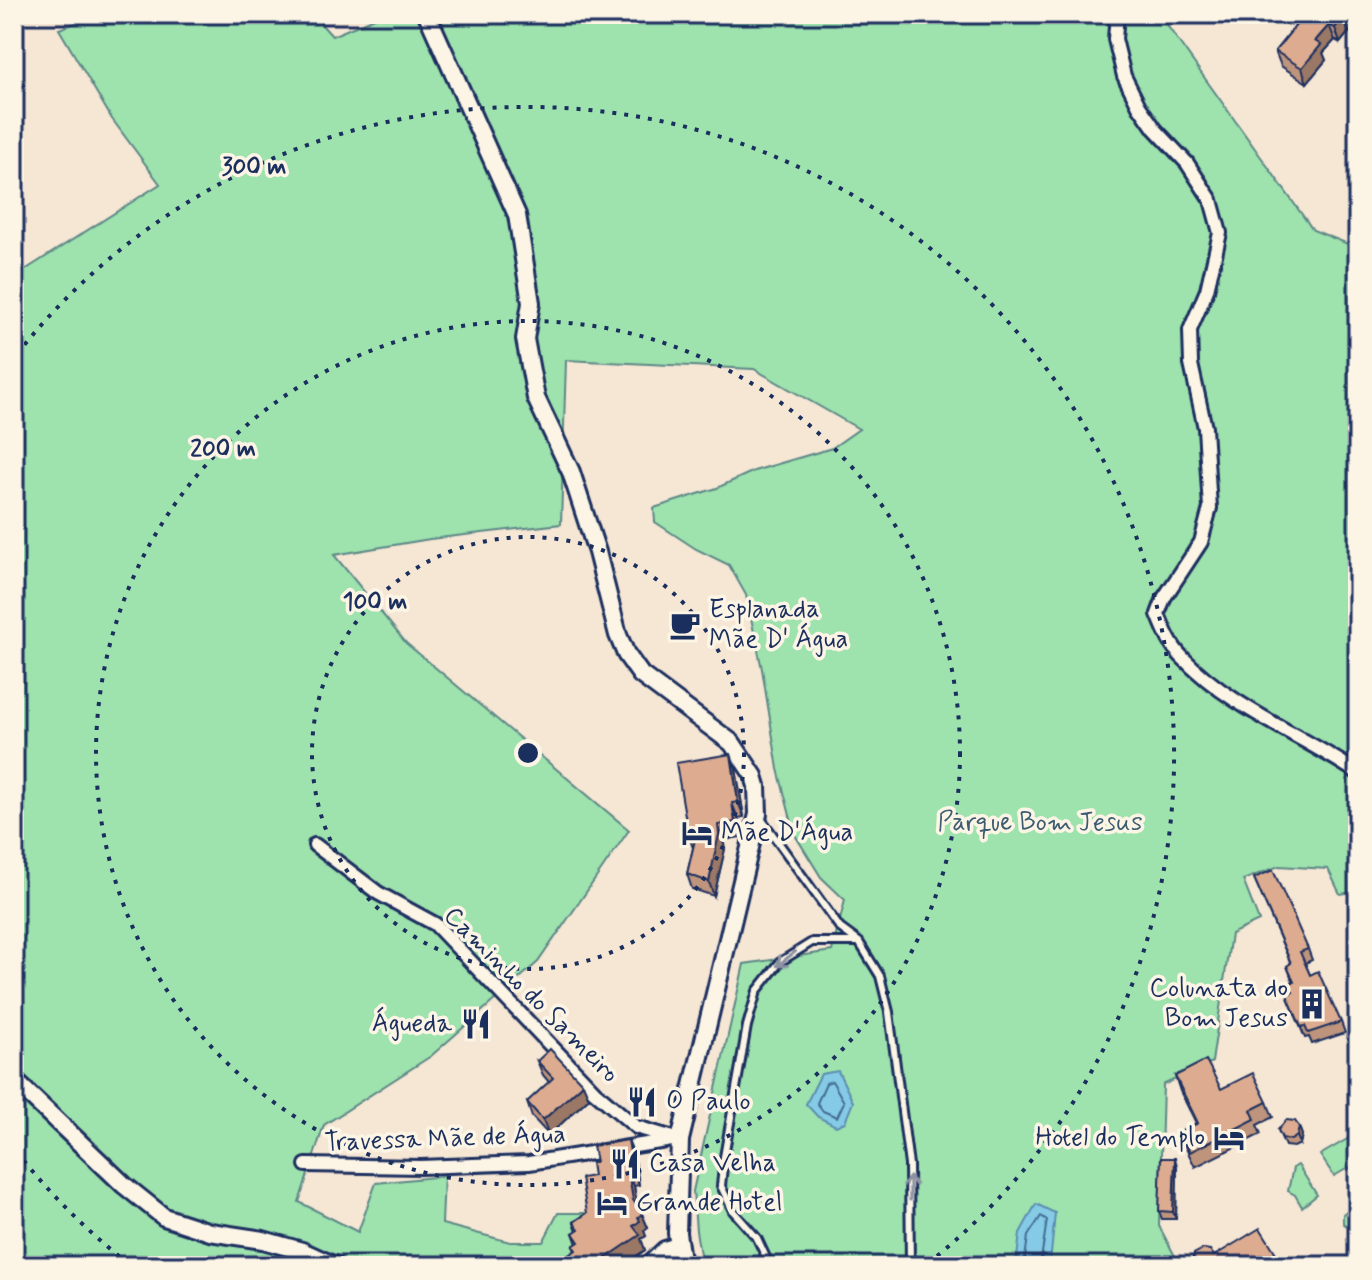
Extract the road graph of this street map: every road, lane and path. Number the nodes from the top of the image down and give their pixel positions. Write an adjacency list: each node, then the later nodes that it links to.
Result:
1 (427, 14): 4 (main road)
2 (1117, 14): 3 (street)
3 (1358, 773)
4 (758, 814): 6 (lane); 8 (main road)
5 (315, 845): 8 (street, Caminho do Sameiro)
6 (859, 942): 14 (lane, one-way to 14); 15 (lane, one-way to 6)
7 (14, 1080): 11 (main road)
8 (680, 1140): 9 (street, Travessa Mãe de Água); 10 (main road)
9 (306, 1165)
10 (678, 1246): 12 (main road); 13 (main road)
11 (335, 1266)
12 (648, 1266)
13 (682, 1266)
14 (770, 1266)
15 (910, 1266)

